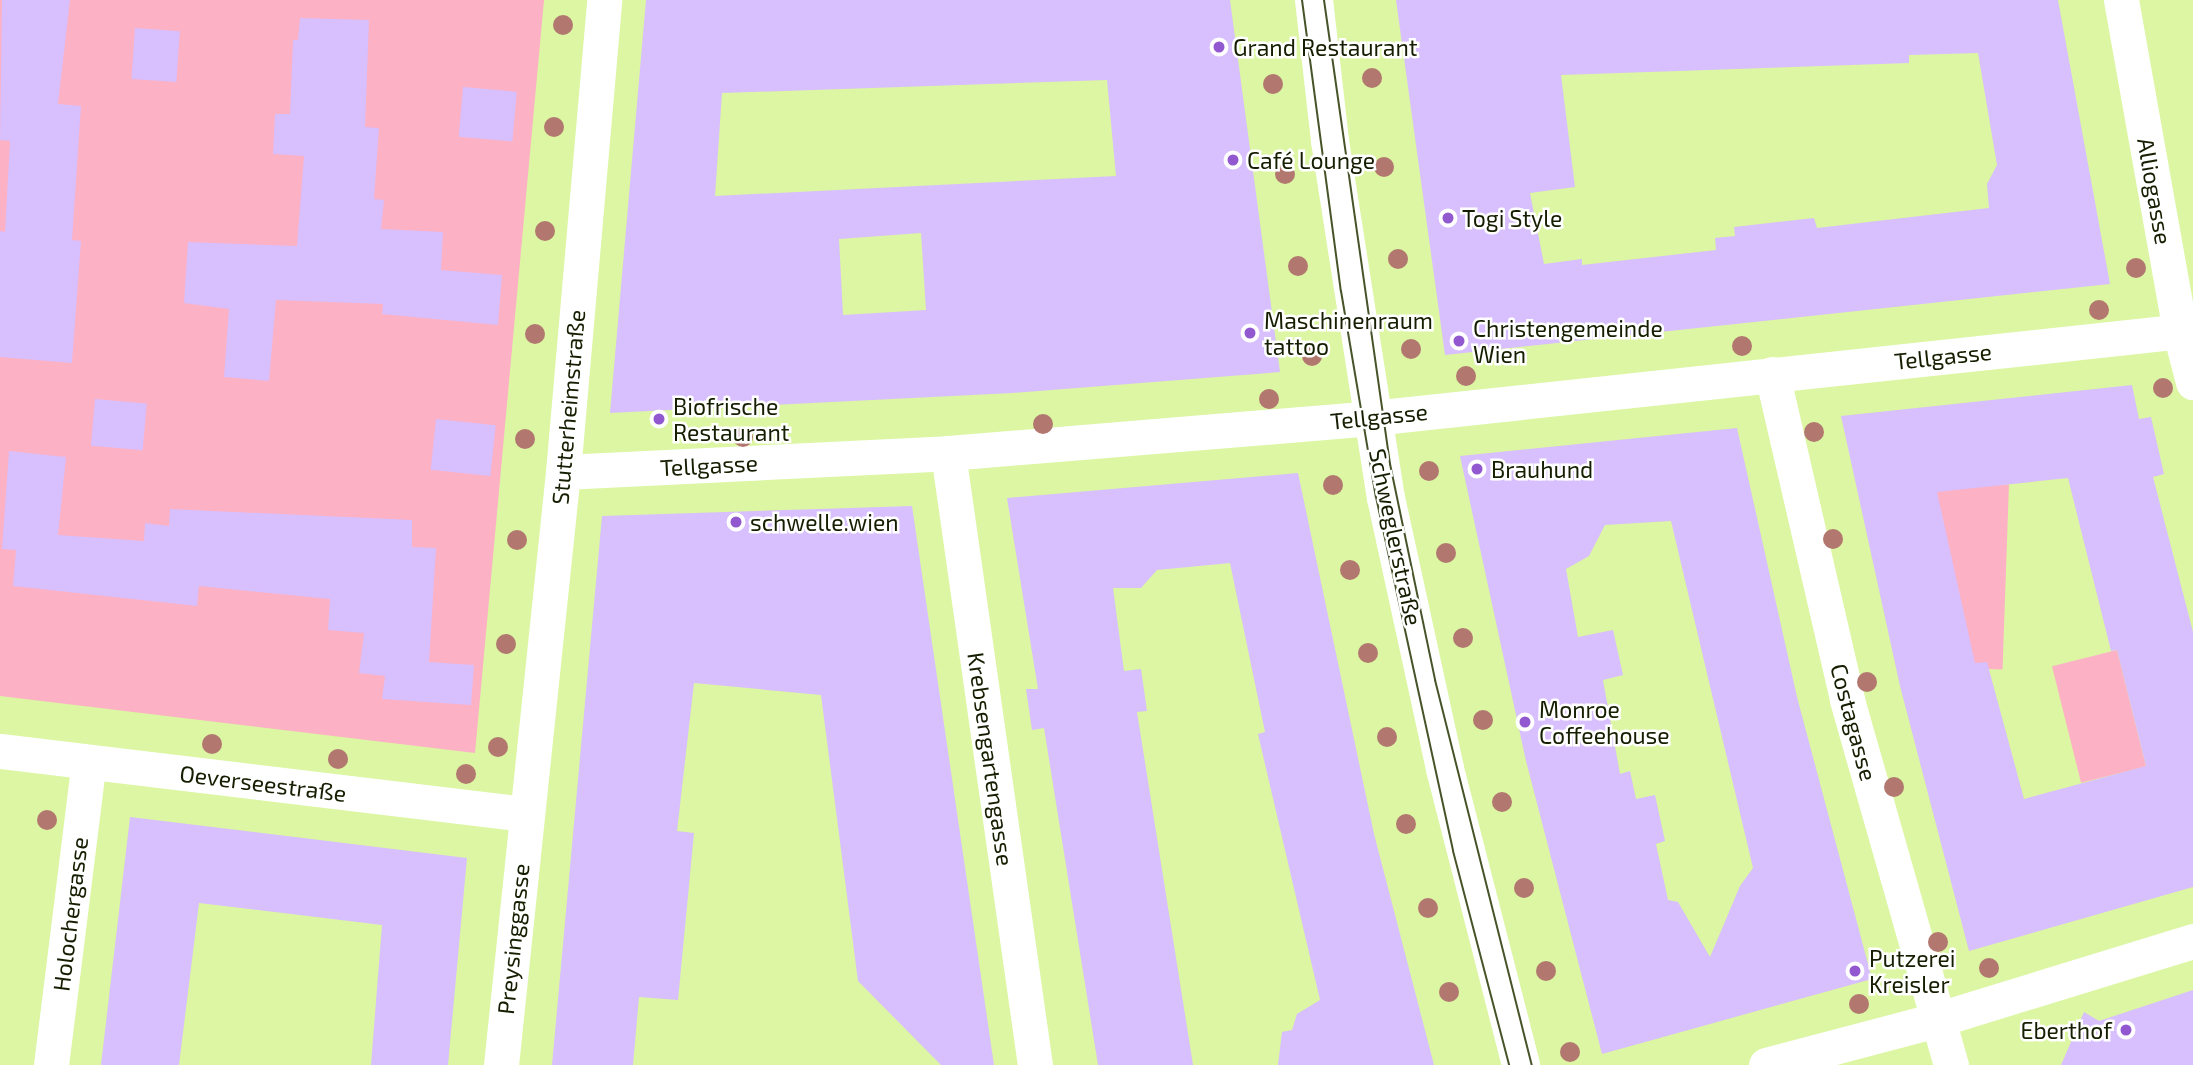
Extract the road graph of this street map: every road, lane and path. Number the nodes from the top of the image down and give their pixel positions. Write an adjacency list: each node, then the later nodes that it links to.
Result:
1 (604, 0): 9 (street, Stutterheimstraße)
2 (1314, 0): 7 (street, Schweglerstraße)
3 (2121, 0): 4 (street, Alliogasse)
4 (2186, 331): 5 (street, Tellgasse); 6 (street, Alliogasse)
5 (1772, 374): 7 (street, Tellgasse); 14 (street, Costagasse)
6 (2193, 382)
7 (1372, 418): 8 (street, Tellgasse); 18 (street, Schweglerstraße)
8 (948, 453): 9 (street, Tellgasse); 17 (street, Krebsengartengasse)
9 (563, 472): 12 (street, Stutterheimstraße)
10 (0, 751): 11 (street, Oeverseestraße)
11 (89, 762): 12 (street, Oeverseestraße); 15 (street, Holochergasse)
12 (526, 814): 16 (street, Preysinggasse)
13 (2193, 941): 14 (street)
14 (1936, 1020): 19 (street); 20 (street, Costagasse)
15 (51, 1065)
16 (501, 1065)
17 (1035, 1065)
18 (1521, 1065)
19 (1766, 1065)
20 (1951, 1065)

